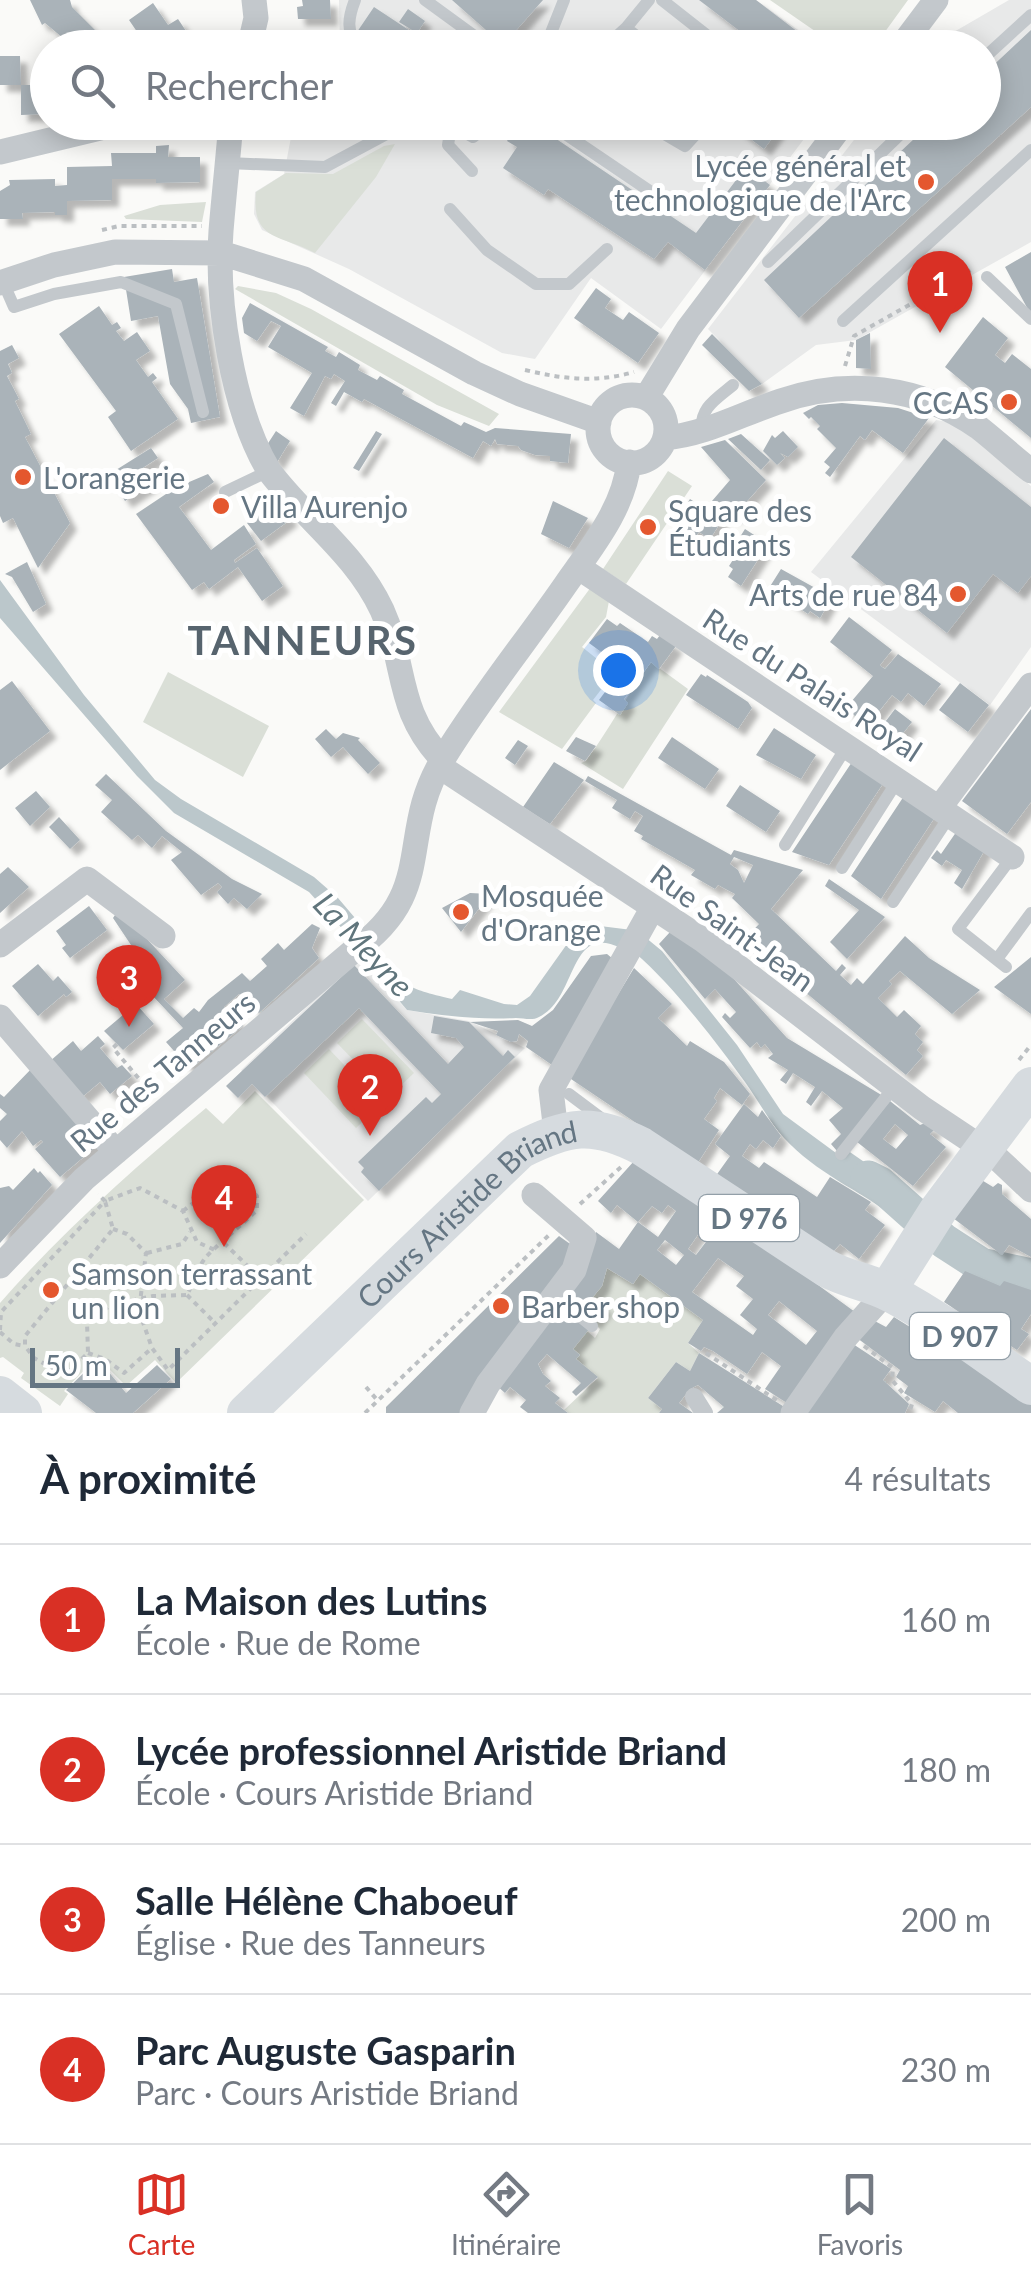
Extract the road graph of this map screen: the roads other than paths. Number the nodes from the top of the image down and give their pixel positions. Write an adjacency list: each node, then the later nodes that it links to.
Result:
1 (254, 0): 10 (street)
2 (355, 0): 11 (lane)
3 (425, 0): 12 (lane)
4 (564, 0): 13 (lane)
5 (649, 0): 9 (lane)
6 (662, 0): 15 (lane)
7 (936, 0): 16 (street)
8 (1031, 15): 17 (lane)
9 (626, 28): 14 (lane)
10 (253, 30)
11 (350, 30)
12 (466, 30)
13 (552, 30)
14 (629, 30)
15 (700, 30)
16 (914, 30)
17 (1001, 42)
18 (48, 140): 26 (street)
19 (229, 140): 27 (street, Rue Saint-Jean)
20 (374, 140): 27 (lane)
21 (448, 140): 28 (lane)
22 (574, 140): 29 (lane)
23 (830, 140): 39 (street)
24 (895, 140): 33 (lane)
25 (1031, 150): 37 (lane)
26 (0, 152)
27 (228, 162): 32 (street, Rue Saint-Jean)
28 (472, 171)
29 (660, 198)
30 (450, 209): 31 (lane)
31 (607, 249)
32 (221, 254): 35 (street); 41 (street); 45 (street, Rue Saint-Jean)
33 (768, 262)
34 (986, 277): 36 (lane)
35 (2, 283): 40 (lane)
36 (1031, 320)
37 (843, 321)
38 (733, 385): 42 (lane)
39 (646, 398): 41 (street); 43 (street)
40 (203, 412)
41 (599, 422): 44 (street)
42 (702, 432): 43 (street); 46 (street)
43 (665, 438): 44 (street)
44 (629, 462): 48 (street)
45 (270, 471): 47 (lane); 51 (street, Rue Saint-Jean)
46 (1031, 471)
47 (226, 492)
48 (578, 568): 50 (street, Rue du Palais Royal); 51 (street)
49 (1031, 684): 53 (street)
50 (848, 746): 52 (street, Rue du Palais Royal); 54 (lane)
51 (441, 763): 58 (street, Rue Saint-Jean); 69 (street, Rue des Tanneurs)
52 (898, 780): 53 (street, Rue du Palais Royal); 56 (lane)
53 (945, 811): 55 (street, Rue du Palais Royal); 57 (lane)
54 (785, 845)
55 (1012, 857): 59 (lane)
56 (842, 868)
57 (892, 902)
58 (653, 907): 64 (street, Rue Saint-Jean); 66 (street)
59 (1031, 913)
60 (162, 936): 61 (street)
61 (0, 945)
62 (3, 1027): 69 (street)
63 (1031, 1086): 67 (main road, D 907)
64 (894, 1087): 67 (street, Rue Saint-Jean); 70 (lane)
65 (569, 1094): 68 (lane)
66 (556, 1132): 68 (main road, Cours Aristide Briand / D 976); 81 (main road, Cours Aristide Briand)
67 (984, 1149): 71 (street, Rue Saint-Jean); 74 (main road, D 907)
68 (619, 1150): 74 (main road, D 976)
69 (116, 1152): 73 (street, Rue des Tanneurs)
70 (841, 1154)
71 (1031, 1190)
72 (534, 1195): 75 (street)
73 (0, 1266)
74 (886, 1290): 77 (main road, D 907); 79 (street)
75 (554, 1296): 76 (lane); 82 (street)
76 (592, 1326)
77 (1031, 1386)
78 (0, 1396): 80 (main road)
79 (794, 1412)
80 (23, 1413)
81 (246, 1413)
82 (472, 1413)

